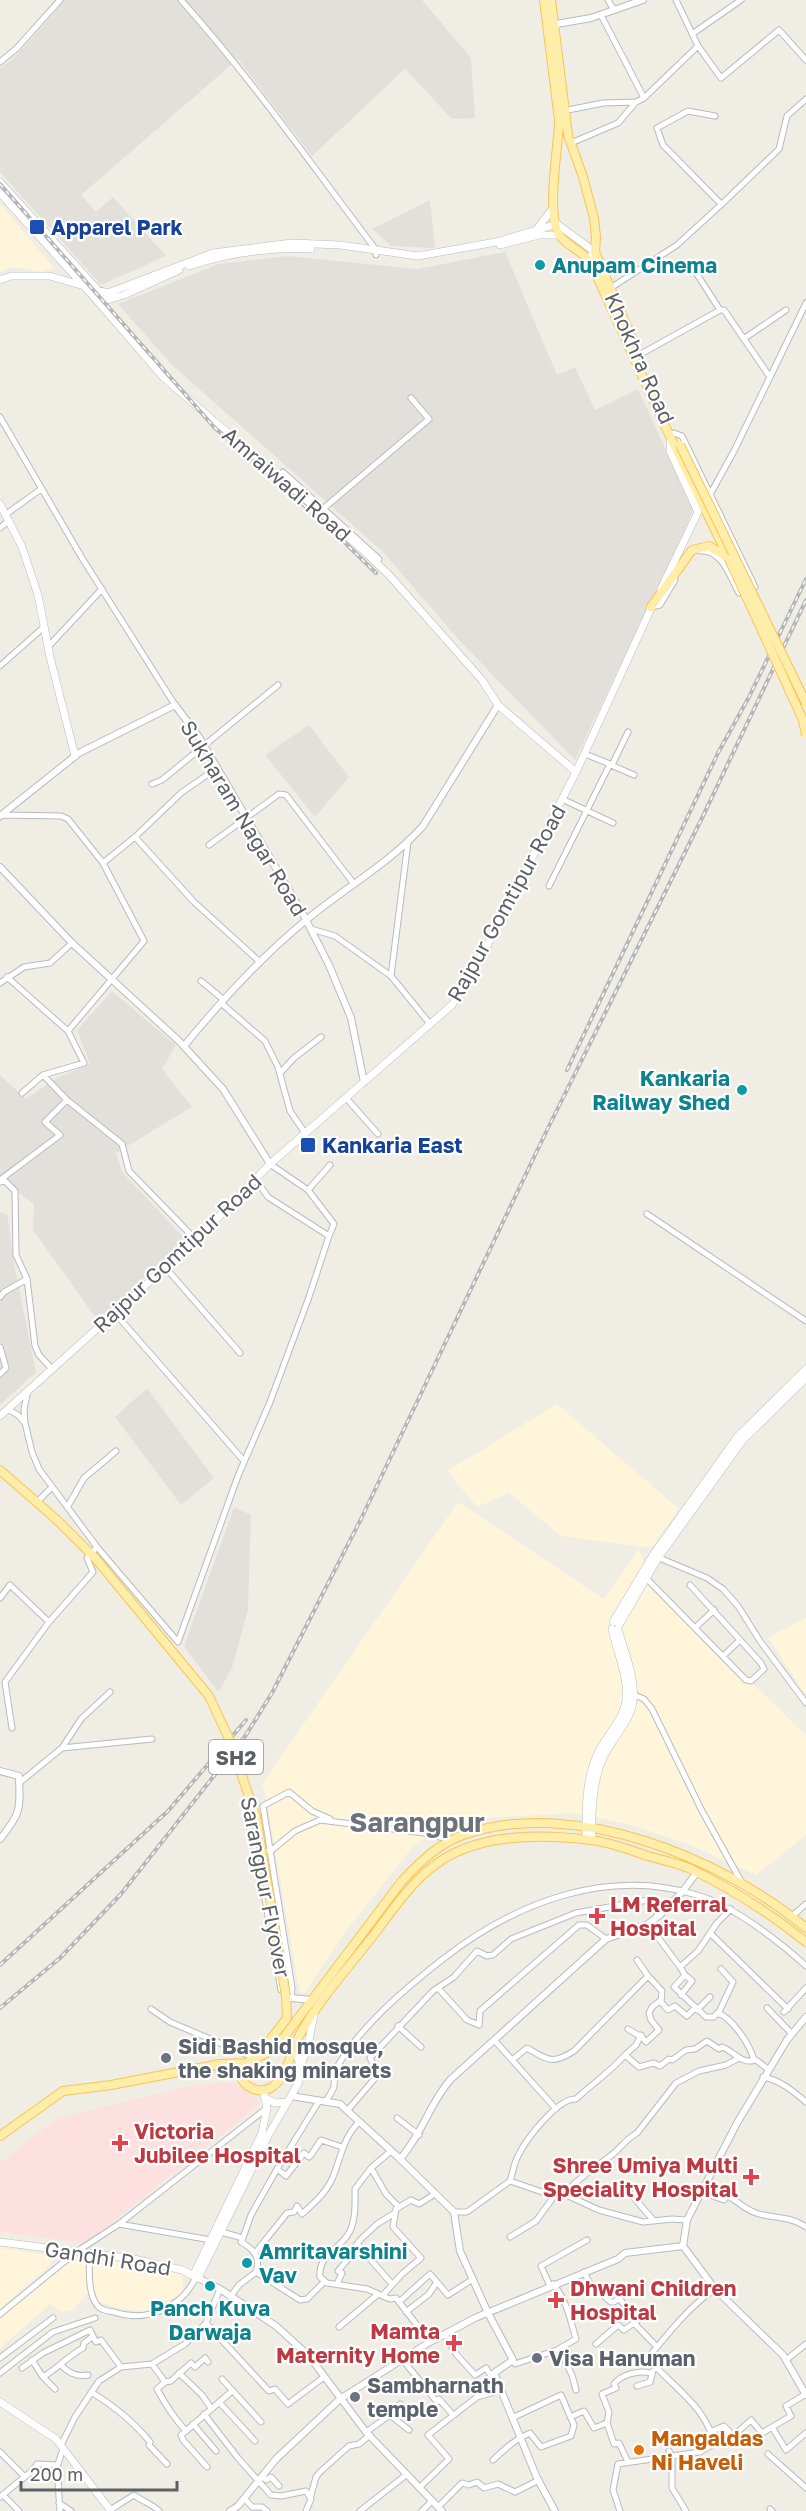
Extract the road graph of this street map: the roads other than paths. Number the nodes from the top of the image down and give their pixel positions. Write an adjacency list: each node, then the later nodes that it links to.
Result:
1 (60, 0): 16 (street)
2 (181, 0): 31 (street)
3 (544, 0): 12 (main road, Khokhra Road)
4 (551, 0): 12 (main road, Khokhra Road)
5 (608, 0): 10 (street)
6 (643, 0): 9 (street)
7 (676, 0): 13 (street)
8 (741, 0): 13 (street)
9 (633, 2): 10 (street)
10 (614, 10): 11 (street)
11 (600, 15): 12 (street); 17 (street)
12 (551, 25): 20 (main road, Khokhra Road); 22 (main road, Khokhra Road)
13 (692, 34): 14 (street)
14 (698, 46): 15 (street); 17 (street)
15 (806, 60)
16 (0, 63)
17 (644, 98): 19 (street)
18 (806, 99): 25 (street)
19 (636, 102): 20 (street); 22 (street)
20 (563, 111): 22 (main road, Khokhra Road)
21 (715, 116): 25 (street)
22 (566, 139): 26 (main road, Khokhra Road); 30 (main road, Khokhra Road)
23 (0, 182): 39 (main road)
24 (0, 193): 36 (main road)
25 (721, 204): 38 (street)
26 (553, 208): 27 (main road, Khokhra Road); 28 (main road)
27 (556, 224): 28 (main road); 29 (main road, Khokhra Road); 30 (main road)
28 (537, 229): 31 (main road)
29 (559, 235): 31 (main road); 32 (main road, Khokhra Road)
30 (595, 252): 32 (main road); 38 (main road, Khokhra Road)
31 (377, 253): 37 (main road)
32 (588, 259): 50 (main road, Khokhra Road)
33 (693, 268): 42 (street)
34 (0, 280): 36 (main road)
35 (0, 284): 39 (main road)
36 (85, 287): 39 (main road)
37 (130, 289): 39 (main road); 40 (main road)
38 (609, 289): 46 (main road, Khokhra Road)
39 (96, 293): 40 (main road); 44 (main road, Amraiwadi Road)
40 (107, 300): 44 (main road)
41 (806, 303): 47 (street)
42 (720, 310): 45 (street); 46 (street)
43 (786, 310): 45 (street)
44 (109, 315): 52 (main road, Amraiwadi Road)
45 (745, 338): 47 (street)
46 (639, 355): 50 (main road, Khokhra Road)
47 (770, 377): 54 (street)
48 (411, 398): 56 (street)
49 (0, 417): 53 (street)
50 (672, 433): 51 (main road, Khokhra Road); 62 (main road, Rajpur Gomtipur Road); 62 (street)
51 (678, 446): 59 (main road); 67 (main road, bridge)
52 (278, 476): 56 (street); 60 (main road, Amraiwadi Road)
53 (41, 489): 57 (street); 61 (street)
54 (712, 491)
55 (0, 504): 57 (main road)
56 (324, 508): 60 (street)
57 (7, 518): 58 (street); 63 (main road)
58 (0, 528)
59 (729, 559): 62 (main road); 71 (main road, bridge)
60 (377, 563): 69 (main road, Amraiwadi Road)
61 (102, 589): 64 (street); 68 (street)
62 (651, 607): 73 (main road, Rajpur Gomtipur Road)
63 (44, 627): 64 (main road); 65 (street)
64 (48, 647): 74 (main road)
65 (0, 666)
66 (278, 685): 72 (street)
67 (806, 703)
68 (175, 705): 72 (street, Sukharam Nagar Road); 74 (street, Sukharam Nagar Road)
69 (498, 705): 77 (main road, Amraiwadi Road); 86 (street)
70 (628, 732): 75 (street)
71 (806, 735)
72 (204, 746): 76 (street, Sukharam Nagar Road); 79 (street)
73 (585, 754): 75 (street); 77 (main road, Rajpur Gomtipur Road)
74 (75, 756): 82 (street, Sukharam Nagar Road)
75 (611, 764): 78 (street); 81 (street)
76 (217, 768): 83 (street, Sukharam Nagar Road); 85 (street)
77 (576, 772): 80 (main road, Rajpur Gomtipur Road)
78 (634, 775)
79 (152, 784)
80 (562, 799): 81 (street); 102 (main road, Rajpur Gomtipur Road)
81 (587, 811): 84 (street); 91 (street)
82 (0, 816): 88 (street)
83 (246, 818): 87 (street); 90 (street); 92 (street, Sukharam Nagar Road)
84 (613, 823)
85 (135, 837): 88 (street); 95 (street)
86 (408, 842): 90 (street); 96 (street)
87 (209, 845)
88 (103, 863): 98 (street)
89 (0, 867): 94 (street)
90 (354, 884): 92 (street)
91 (549, 886)
92 (306, 920): 93 (street, Sukharam Nagar Road); 95 (street)
93 (311, 929): 96 (street); 108 (street, Sukharam Nagar Road)
94 (72, 943): 97 (street); 98 (street)
95 (260, 962): 101 (street)
96 (391, 976): 102 (street)
97 (7, 977): 100 (street); 103 (street)
98 (112, 980): 103 (street); 105 (street)
99 (201, 981): 101 (street)
100 (0, 983)
101 (223, 1001): 105 (street); 106 (street)
102 (430, 1024): 108 (main road, Rajpur Gomtipur Road)
103 (68, 1031): 107 (street)
104 (321, 1037): 106 (street)
105 (184, 1046): 114 (street)
106 (280, 1073): 112 (street)
107 (43, 1075): 109 (street); 111 (street)
108 (364, 1082): 110 (main road, Rajpur Gomtipur Road)
109 (22, 1093)
110 (346, 1098): 112 (main road, Rajpur Gomtipur Road); 113 (street)
111 (67, 1100): 117 (street); 121 (street)
112 (305, 1133): 114 (main road, Rajpur Gomtipur Road)
113 (378, 1134)
114 (270, 1164): 116 (main road, Rajpur Gomtipur Road); 118 (street)
115 (330, 1165): 118 (street)
116 (256, 1180): 120 (street); 121 (main road, Rajpur Gomtipur Road)
117 (0, 1181): 123 (street)
118 (308, 1190): 120 (street)
119 (646, 1214): 126 (street)
120 (328, 1236): 139 (street)
121 (196, 1240): 122 (main road, Rajpur Gomtipur Road)
122 (165, 1267): 125 (main road, Rajpur Gomtipur Road); 128 (street)
123 (27, 1279): 124 (street); 129 (street)
124 (0, 1297)
125 (114, 1312): 129 (main road, Rajpur Gomtipur Road); 139 (street)
126 (806, 1321)
127 (0, 1347): 131 (street)
128 (240, 1353)
129 (52, 1369): 133 (main road, Rajpur Gomtipur Road)
130 (806, 1370): 137 (main road)
131 (0, 1374)
132 (806, 1378): 137 (main road)
133 (29, 1390): 134 (main road, Rajpur Gomtipur Road); 136 (street)
134 (7, 1409): 135 (main road, Rajpur Gomtipur Road); 136 (street)
135 (0, 1416)
136 (25, 1423): 141 (street)
137 (749, 1429): 145 (main road)
138 (116, 1451): 143 (street)
139 (244, 1461): 144 (street)
140 (0, 1470): 142 (main road, SH2)
141 (52, 1487): 142 (street); 143 (street)
142 (38, 1502): 144 (main road, SH2)
143 (68, 1506): 144 (street)
144 (95, 1553): 150 (street); 192 (main road, Sarangpur Flyover / SH2, bridge)
145 (656, 1556): 146 (main road); 151 (main road); 158 (street)
146 (645, 1578): 151 (main road); 152 (street)
147 (690, 1585): 149 (street)
148 (0, 1598): 150 (street)
149 (714, 1610): 152 (street); 153 (street)
150 (49, 1622): 155 (street)
151 (616, 1626): 157 (main road)
152 (696, 1627): 154 (street)
153 (740, 1640): 154 (street); 154 (street)
154 (723, 1656)
155 (2, 1684): 159 (street)
156 (110, 1692): 161 (street)
157 (630, 1693): 165 (main road); 171 (street)
158 (806, 1702)
159 (12, 1728)
160 (152, 1739): 161 (street)
161 (62, 1748): 163 (street)
162 (0, 1771): 163 (street)
163 (20, 1783): 166 (street)
164 (331, 1820): 167 (street); 169 (street); 169 (street)
165 (589, 1826): 167 (main road); 168 (main road); 171 (main road)
166 (0, 1839)
167 (452, 1840): 193 (main road)
168 (589, 1840): 170 (main road); 198 (main road)
169 (272, 1850): 192 (street); 200 (street)
170 (697, 1872): 172 (street); 181 (main road)
171 (743, 1884): 176 (main road)
172 (683, 1891): 174 (street); 175 (street); 224 (street)
173 (806, 1904): 176 (street)
174 (731, 1909): 179 (street); 183 (street)
175 (659, 1916): 177 (street); 188 (street)
176 (792, 1916): 178 (main road)
177 (648, 1924): 180 (street); 184 (street)
178 (806, 1928)
179 (711, 1934): 184 (street); 189 (street)
180 (606, 1939): 188 (street); 208 (street)
181 (806, 1942)
182 (636, 1960): 187 (street)
183 (806, 1966)
184 (680, 1967): 186 (street)
185 (721, 1970): 199 (street)
186 (685, 1975): 190 (street); 190 (street)
187 (648, 1976): 194 (street); 214 (street)
188 (438, 1988): 202 (street)
189 (806, 1988)
190 (681, 1995): 197 (street)
191 (710, 1996): 197 (street)
192 (289, 1997): 193 (street); 200 (main road, Sarangpur Flyover / SH2)
193 (312, 2001): 200 (main road)
194 (661, 2002): 197 (street); 206 (street)
195 (767, 2008): 204 (street)
196 (152, 2009): 213 (street)
197 (696, 2009): 199 (street)
198 (314, 2012): 205 (main road); 218 (main road)
199 (718, 2014): 215 (street)
200 (291, 2017): 205 (main road, Sarangpur Flyover); 207 (main road); 213 (main road)
201 (806, 2017): 204 (street)
202 (398, 2026): 210 (street); 228 (street)
203 (628, 2029): 206 (street)
204 (792, 2034): 219 (street)
205 (299, 2035): 209 (main road)
206 (641, 2036): 211 (street)
207 (280, 2041): 209 (main road); 213 (main road)
208 (495, 2042): 214 (street); 231 (street)
209 (294, 2046): 218 (main road); 222 (main road)
210 (421, 2047)
211 (625, 2055): 212 (street); 227 (street)
212 (739, 2058): 215 (street); 242 (street)
213 (256, 2059): 216 (main road)
214 (512, 2060): 227 (street)
215 (754, 2060): 219 (street)
216 (246, 2063): 217 (main road); 222 (main road)
217 (220, 2064): 220 (main road); 232 (main road)
218 (300, 2065): 223 (main road)
219 (768, 2069): 221 (street)
220 (220, 2074)
221 (763, 2078): 225 (street); 240 (street)
222 (265, 2095): 223 (main road); 226 (main road)
223 (289, 2099): 224 (street); 251 (main road)
224 (322, 2102): 228 (street); 237 (street)
225 (806, 2102)
226 (267, 2108): 249 (street); 254 (main road)
227 (556, 2109): 238 (street)
228 (347, 2111): 230 (street)
229 (397, 2118): 231 (street)
230 (359, 2122): 233 (street); 234 (street)
231 (419, 2135): 235 (street)
232 (0, 2136)
233 (342, 2147): 237 (street); 260 (street)
234 (391, 2151): 235 (street); 236 (street)
235 (400, 2159): 241 (street)
236 (371, 2168): 244 (street); 266 (street)
237 (277, 2169): 253 (street)
238 (510, 2181): 243 (street); 245 (street)
239 (629, 2192): 248 (street)
240 (701, 2192): 247 (street); 250 (street)
241 (435, 2194): 244 (street); 245 (street)
242 (564, 2194): 243 (street); 248 (street)
243 (555, 2195): 252 (street)
244 (398, 2206): 246 (street)
245 (454, 2212): 265 (street)
246 (395, 2213): 257 (street); 269 (street)
247 (687, 2220): 248 (street); 258 (street)
248 (654, 2221)
249 (119, 2224): 254 (street); 259 (street)
250 (806, 2227)
251 (221, 2232): 253 (street); 264 (main road)
252 (510, 2237)
253 (243, 2238): 260 (street)
254 (211, 2240): 264 (main road)
255 (587, 2240): 270 (street)
256 (0, 2242): 259 (main road, Gandhi Road)
257 (357, 2244): 268 (street); 269 (street)
258 (683, 2246): 263 (street); 272 (street)
259 (76, 2252): 261 (main road, Gandhi Road); 279 (street)
260 (255, 2253): 262 (street)
261 (88, 2254): 264 (main road, Gandhi Road); 264 (street)
262 (256, 2272): 266 (street); 274 (street)
263 (584, 2272): 270 (street); 283 (street)
264 (196, 2277): 271 (street, Gandhi Road)
265 (472, 2279): 267 (street); 278 (street)
266 (324, 2282): 268 (street)
267 (437, 2282): 276 (street); 277 (street)
268 (337, 2284): 273 (street)
269 (392, 2284): 275 (street)
270 (551, 2285): 278 (street); 291 (street)
271 (220, 2289): 274 (street, Gandhi Road); 282 (street)
272 (715, 2289): 290 (street); 296 (street)
273 (377, 2295): 275 (street); 284 (street)
274 (231, 2296): 309 (street, Gandhi Road)
275 (385, 2297): 276 (street)
276 (399, 2302): 277 (street)
277 (406, 2312): 287 (street)
278 (488, 2313): 285 (street); 295 (street)
279 (0, 2314)
280 (53, 2318): 292 (street)
281 (95, 2318): 303 (street)
282 (206, 2323): 298 (street); 309 (street)
283 (634, 2323): 288 (street); 290 (street)
284 (339, 2327)
285 (445, 2334): 287 (street); 306 (street)
286 (92, 2337): 294 (street); 299 (street); 300 (street)
287 (430, 2342): 293 (street)
288 (596, 2344)
289 (806, 2344): 296 (street)
290 (657, 2347): 301 (street)
291 (559, 2349): 295 (street); 315 (street)
292 (0, 2358)
293 (402, 2359): 319 (street); 326 (street)
294 (32, 2360): 302 (street); 308 (street)
295 (513, 2360): 306 (street)
296 (786, 2360): 318 (street)
297 (208, 2362): 304 (street)
298 (152, 2364): 300 (street); 311 (street)
299 (61, 2365): 307 (street); 308 (street)
300 (121, 2367): 317 (street)
301 (656, 2367): 305 (street); 335 (street)
302 (22, 2368)
303 (0, 2373)
304 (179, 2373): 311 (street); 323 (street)
305 (651, 2373): 312 (street); 330 (street)
306 (495, 2374): 314 (street)
307 (88, 2375)
308 (43, 2377): 313 (street)
309 (324, 2377): 319 (street, Gandhi Road)
310 (222, 2379): 316 (street)
311 (165, 2382): 334 (street)
312 (637, 2386)
313 (55, 2389)
314 (501, 2390): 326 (street); 328 (street)
315 (576, 2390)
316 (232, 2391): 321 (street); 329 (street)
317 (91, 2392): 340 (street); 347 (street)
318 (806, 2395): 332 (street)
319 (340, 2399): 337 (street, Gandhi Road); 352 (street)
320 (0, 2402): 340 (main road)
321 (219, 2402): 323 (street); 339 (street)
322 (400, 2404): 325 (street)
323 (211, 2408): 324 (street)
324 (204, 2414): 331 (street); 352 (street)
325 (390, 2415): 333 (street); 337 (street)
326 (453, 2415): 355 (street)
327 (570, 2417): 328 (street); 330 (street); 338 (street)
328 (512, 2418): 338 (street)
329 (261, 2422)
330 (607, 2423): 346 (street)
331 (193, 2424): 334 (street); 341 (street)
332 (772, 2427): 335 (street); 336 (street)
333 (409, 2430)
334 (186, 2431): 349 (street)
335 (710, 2432): 343 (street)
336 (806, 2433)
337 (368, 2434): 350 (street, Gandhi Road); 357 (street)
338 (520, 2437): 345 (street); 353 (street)
339 (255, 2441)
340 (62, 2447): 348 (street); 367 (main road)
341 (216, 2451)
342 (0, 2452): 351 (street)
343 (671, 2453): 346 (street); 376 (street)
344 (768, 2454): 356 (street)
345 (493, 2460)
346 (628, 2462): 375 (street)
347 (167, 2464)
348 (58, 2465): 351 (street); 361 (street)
349 (207, 2467)
350 (406, 2475): 355 (street, Gandhi Road); 372 (street)
351 (24, 2476): 358 (street)
352 (260, 2479): 354 (street); 357 (street); 359 (street)
353 (538, 2480): 363 (street); 374 (street)
354 (279, 2486)
355 (419, 2488): 360 (street, Gandhi Road)
356 (806, 2488)
357 (311, 2495): 371 (street)
358 (2, 2496): 364 (street)
359 (244, 2498): 362 (street); 369 (street)
360 (432, 2501): 363 (street, Gandhi Road); 373 (street)
361 (59, 2503): 365 (street); 366 (street)
362 (250, 2509): 370 (street)
363 (440, 2509)
364 (19, 2511)
365 (60, 2511)
366 (71, 2511)
367 (111, 2511): 368 (street)
368 (159, 2511)
369 (230, 2511)
370 (267, 2511)
371 (306, 2511)
372 (360, 2511)
373 (422, 2511)
374 (555, 2511)
375 (620, 2511)
376 (686, 2511)

